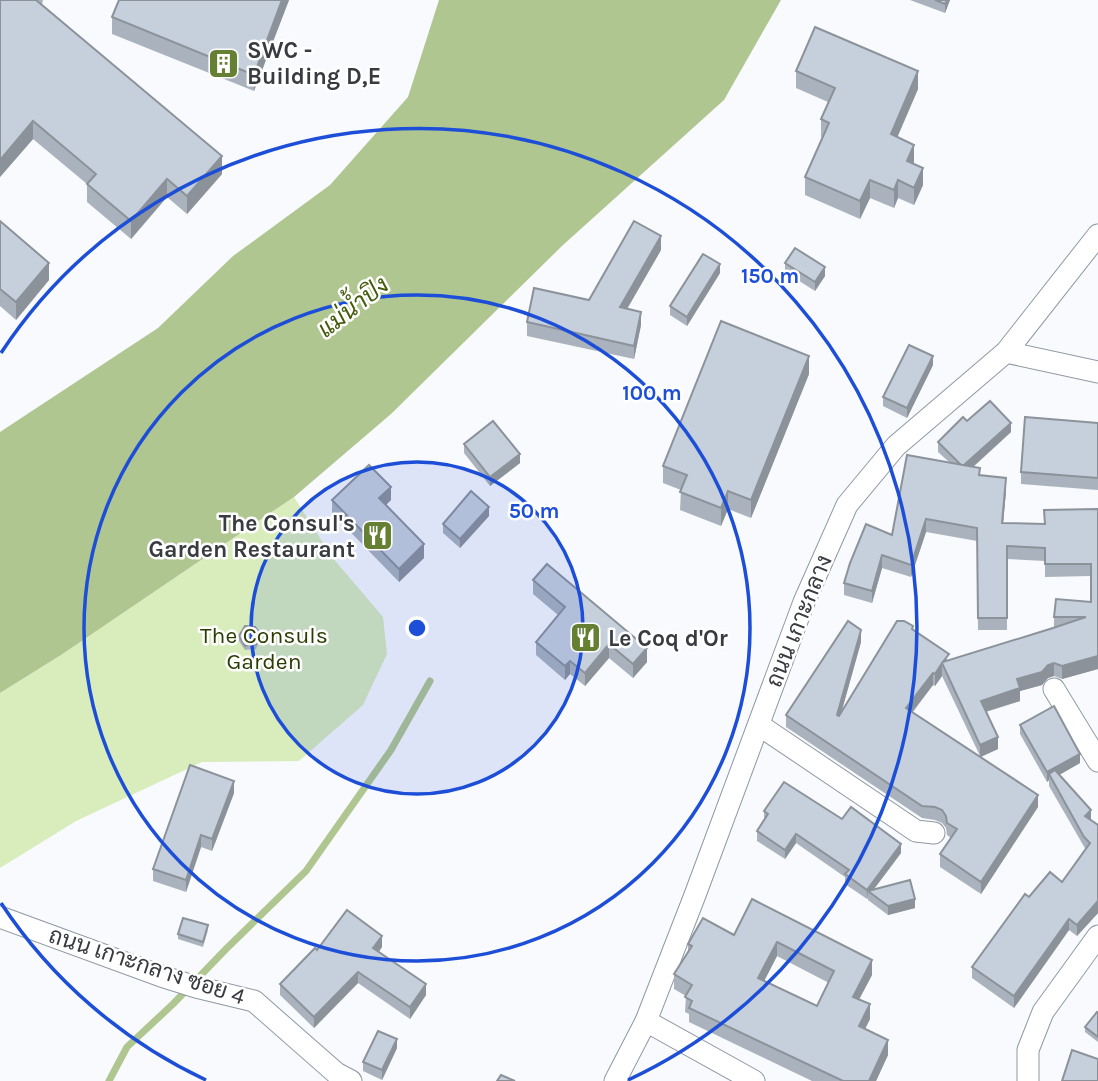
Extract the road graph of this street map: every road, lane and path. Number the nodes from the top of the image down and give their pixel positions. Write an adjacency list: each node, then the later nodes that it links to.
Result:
1 (1098, 235): 2 (street, ถนน เกาะกลาง)
2 (1006, 352): 3 (street); 5 (street, ถนน เกาะกลาง)
3 (1098, 372)
4 (1054, 689): 6 (street)
5 (759, 725): 7 (street); 10 (street, ถนน เกาะกลาง)
6 (1098, 761)
7 (934, 833)
8 (0, 917): 11 (street, ถนน เกาะกลาง ซอย 4)
9 (1098, 936): 14 (street)
10 (646, 1021): 12 (street, ถนน เกาะกลาง); 13 (street)
11 (351, 1081)
12 (615, 1081)
13 (754, 1081)
14 (1028, 1081)

